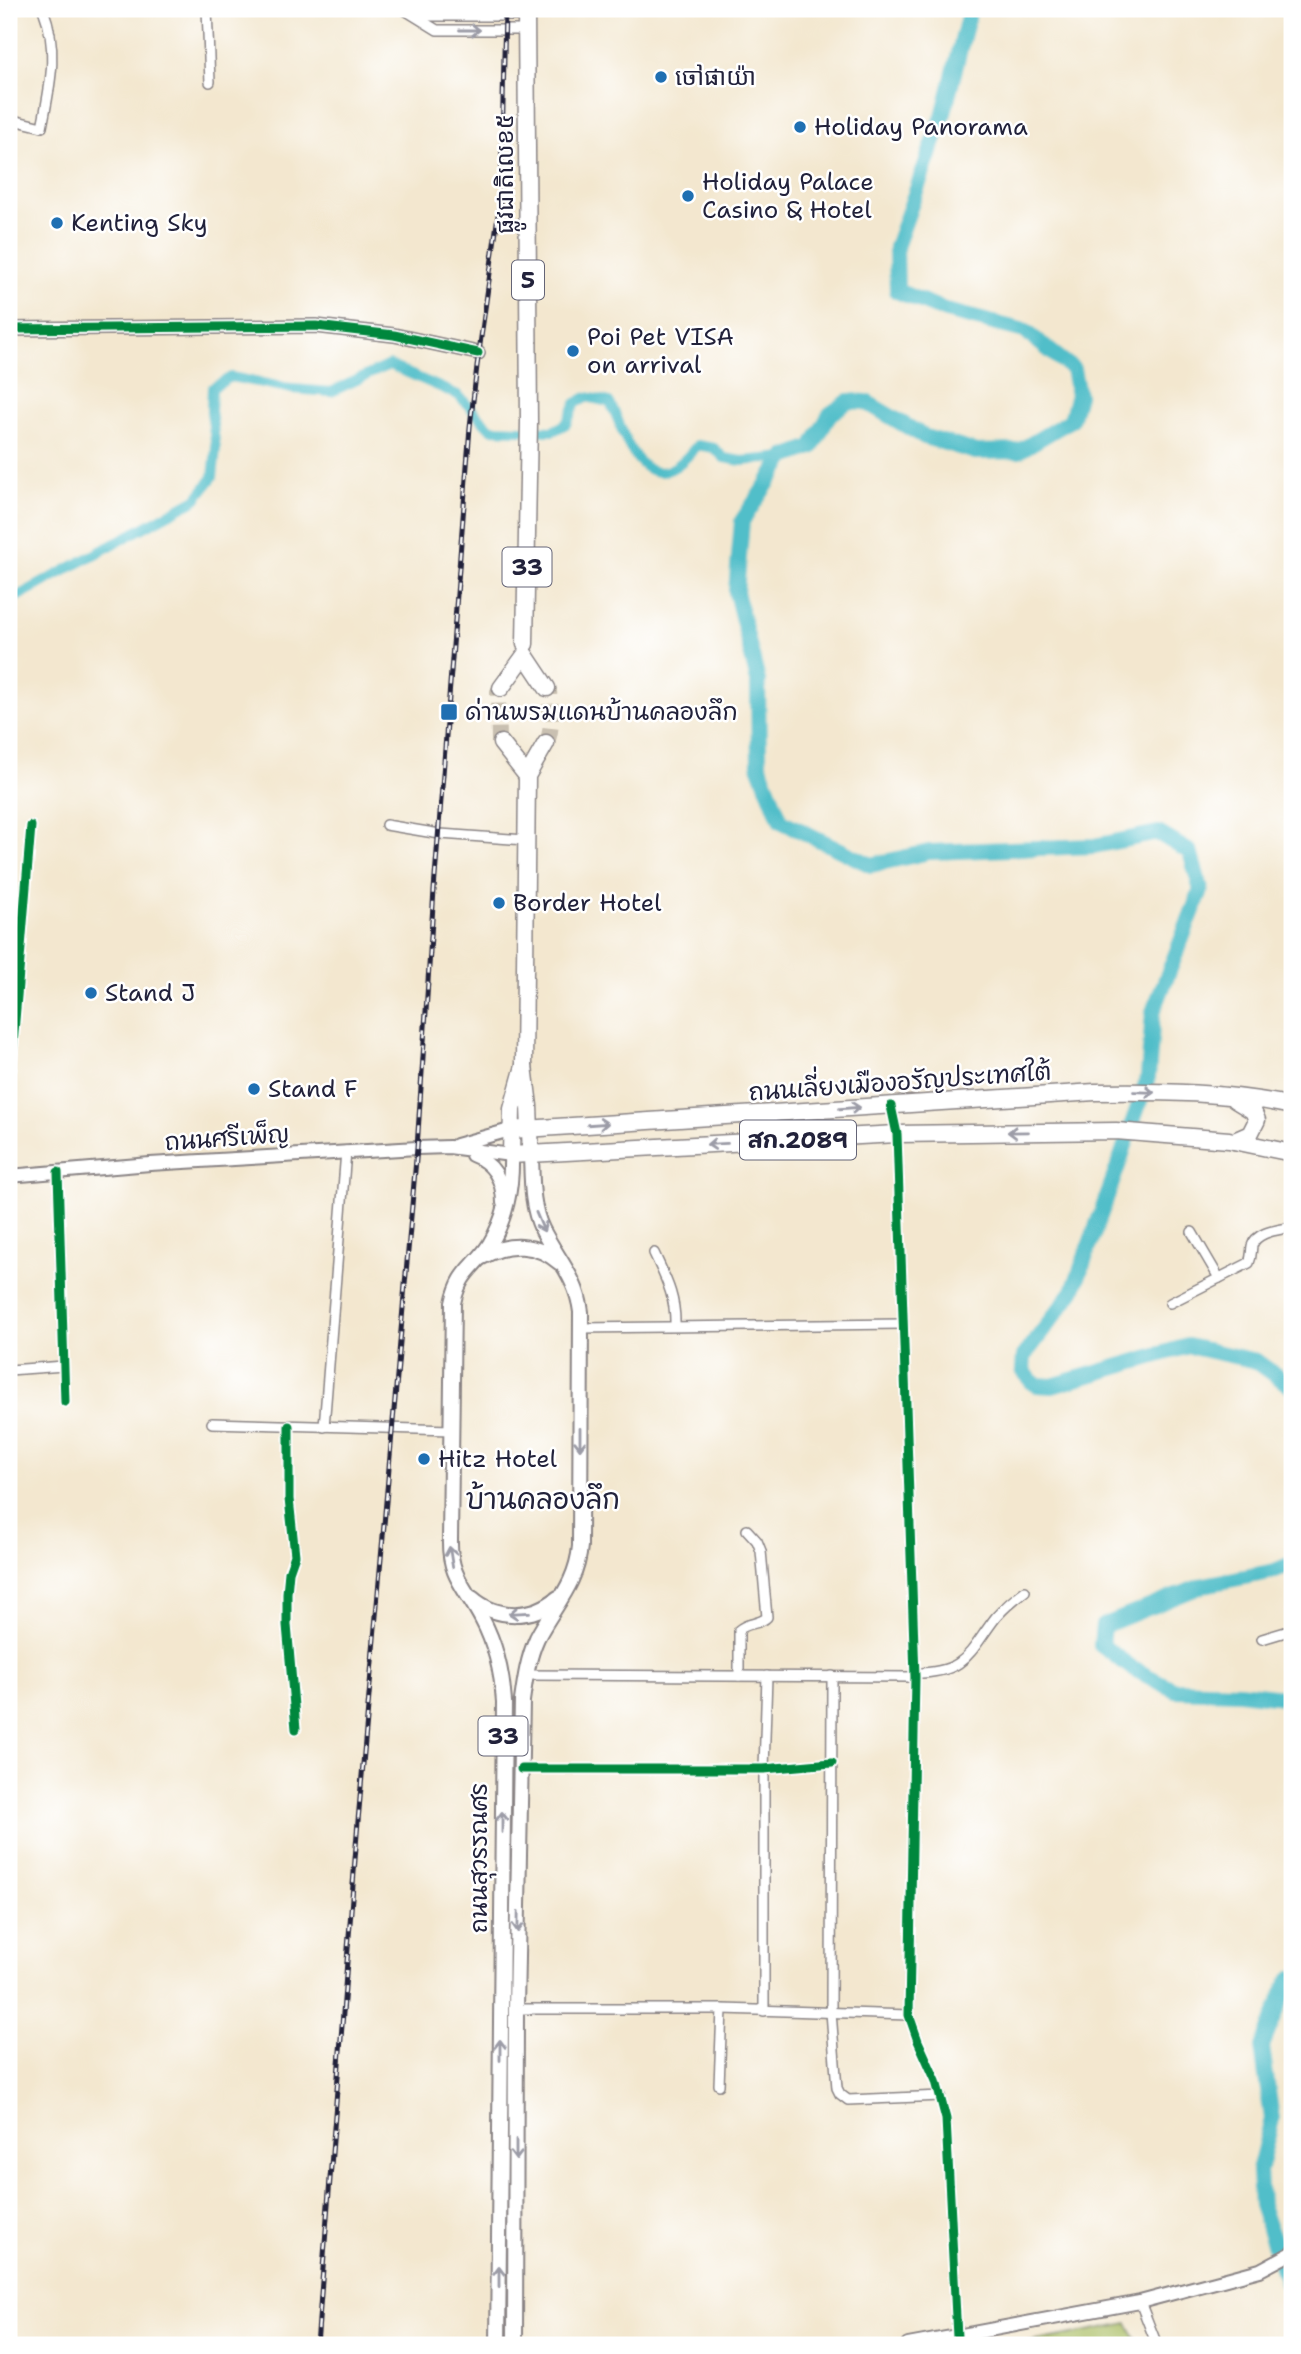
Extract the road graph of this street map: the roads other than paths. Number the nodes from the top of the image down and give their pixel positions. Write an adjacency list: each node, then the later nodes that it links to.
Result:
1 (43, 9): 7 (street)
2 (207, 9): 6 (street)
3 (403, 9): 4 (street)
4 (418, 16): 5 (street); 5 (street, one-way to 5)
5 (526, 18): 11 (highway, ផ្លូវជាតិលេខ៥ / 5)
6 (210, 82)
7 (9, 119)
8 (10, 329): 9 (street); 10 (main road)
9 (9, 351)
10 (478, 353)
11 (528, 490): 12 (highway, 33)
12 (525, 644)
13 (501, 688): 14 (highway)
14 (547, 688)
15 (501, 743): 17 (highway)
16 (546, 743): 17 (highway, ถนนสุวรรณศร)
17 (527, 776): 19 (highway, ถนนสุวรรณศร)
18 (386, 825): 19 (street)
19 (526, 840): 20 (highway, ถนนสุวรรณศร)
20 (524, 1066): 26 (highway, ถนนสุวรรณศร / 33); 27 (highway, ถนนสุวรรณศร / 33)
21 (1292, 1094): 23 (highway)
22 (1226, 1097): 23 (highway, ถนนเลี่ยงเมืองอรัญประเทศใต้ / สก.2089); 24 (highway, ถนนเลี่ยงเมืองอรัญประเทศใต้ / สก.2089, one-way to 22); 29 (highway)
23 (1262, 1099): 25 (highway, ถนนเลี่ยงเมืองอรัญประเทศใต้ / สก.2089)
24 (891, 1105): 26 (highway, ถนนเลี่ยงเมืองอรัญประเทศใต้ / สก.2089, one-way to 24); 28 (street)
25 (1292, 1106)
26 (530, 1129): 27 (highway, ถนนเลี่ยงเมืองอรัญประเทศใต้ / สก.2089); 34 (highway, ถนนสุวรรณศร / 33)
27 (510, 1130): 30 (main road, ถนนศรีเพ็ญ); 33 (highway, ถนนสุวรรณศร / 33)
28 (897, 1134): 29 (highway, ถนนเลี่ยงเมืองอรัญประเทศใต้ / สก.2089, one-way to 28); 34 (highway, ถนนเลี่ยงเมืองอรัญประเทศใต้ / สก.2089, one-way to 34); 45 (street)
29 (1234, 1141): 32 (highway, ถนนเลี่ยงเมืองอรัญประเทศใต้ / สก.2089)
30 (449, 1147): 31 (main road, ถนนศรีเพ็ญ); 33 (main road, ถนนศรีเพ็ญ); 37 (main road)
31 (346, 1151): 35 (main road, ถนนศรีเพ็ญ); 53 (street)
32 (1289, 1154)
33 (511, 1155): 34 (highway, ถนนเลี่ยงเมืองอรัญประเทศใต้ / สก.2089); 37 (main road, ถนนสุวรรณศร / 33)
34 (531, 1155): 42 (main road, ถนนสุวรรณศร / 33, one-way to 42)
35 (58, 1172): 36 (main road, ถนนศรีเพ็ญ); 48 (street)
36 (9, 1176)
37 (503, 1217): 41 (main road, ถนนสุวรรณศร / 33)
38 (1292, 1227): 43 (street)
39 (1192, 1232): 43 (street)
40 (654, 1253): 46 (street)
41 (477, 1259): 42 (main road); 54 (main road, ถนนสุวรรณศร / 33)
42 (565, 1268): 47 (main road, ถนนสุวรรณศร / 33)
43 (1219, 1278): 44 (street)
44 (1170, 1303)
45 (904, 1324): 46 (street); 62 (street)
46 (675, 1325): 47 (street)
47 (581, 1328): 56 (main road, ถนนสุวรรณศร / 33, one-way to 56)
48 (64, 1366): 49 (street); 50 (street)
49 (9, 1370)
50 (65, 1402)
51 (212, 1423): 52 (street)
52 (289, 1426): 53 (street); 66 (street)
53 (324, 1427): 54 (street)
54 (451, 1430): 58 (main road, ถนนสุวรรณศร / 33, one-way to 54)
55 (747, 1530): 63 (street)
56 (569, 1587): 58 (main road, one-way to 58); 61 (main road, ถนนสุวรรณศร / 33)
57 (1025, 1591): 62 (street)
58 (467, 1593): 80 (main road, ถนนสุวรรณศร / 33, one-way to 58)
59 (1292, 1630): 60 (street)
60 (1262, 1639)
61 (525, 1675): 63 (street); 68 (main road, ถนนสุวรรณศร / 33)
62 (915, 1675): 65 (street); 74 (street)
63 (739, 1676): 64 (street)
64 (767, 1676): 65 (street); 69 (street)
65 (832, 1676): 67 (street)
66 (296, 1729)
67 (832, 1763): 69 (street); 73 (street)
68 (521, 1769): 69 (street); 70 (main road, ถนนสุวรรณศร / 33, one-way to 70)
69 (764, 1769): 72 (street)
70 (516, 2009): 71 (street); 81 (main road, ถนนสุวรรณศร / 33, one-way to 81)
71 (722, 2009): 72 (street); 75 (street)
72 (764, 2011): 73 (street)
73 (831, 2012): 74 (street); 76 (street)
74 (909, 2015): 76 (street)
75 (719, 2085)
76 (941, 2096): 79 (street)
77 (1292, 2253): 78 (main road)
78 (1140, 2302): 79 (main road); 83 (street)
79 (957, 2337): 82 (main road)
80 (498, 2345)
81 (515, 2345)
82 (908, 2345)
83 (1157, 2345)

